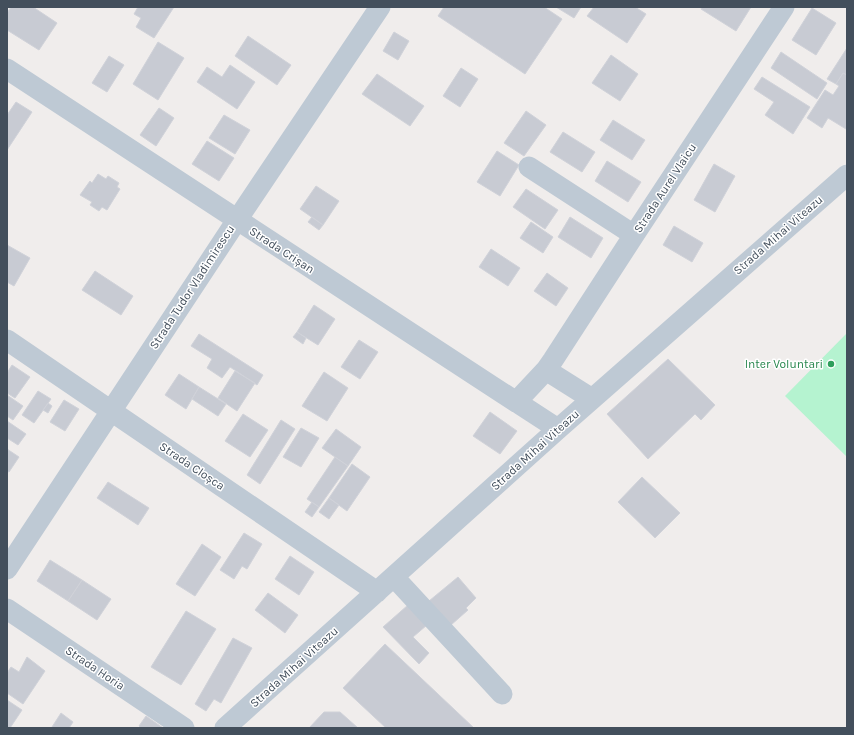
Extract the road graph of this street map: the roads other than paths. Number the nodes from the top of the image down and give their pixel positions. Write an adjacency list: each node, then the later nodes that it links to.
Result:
1 (380, 7): 6 (street, Strada Tudor Vladimirescu)
2 (784, 7): 7 (street, Strada Aurel Vlaicu)
3 (7, 69): 6 (street, Strada Crișan)
4 (529, 167): 7 (street)
5 (847, 175): 10 (street, Strada Mihai Viteazu)
6 (237, 220): 11 (street, Strada Crișan); 12 (street, Strada Tudor Vladimirescu)
7 (634, 235): 9 (street, Strada Aurel Vlaicu)
8 (7, 340): 12 (street, Strada Cloșca)
9 (546, 370): 10 (street); 11 (street, Strada Aurel Vlaicu)
10 (592, 399): 13 (street, Strada Mihai Viteazu)
11 (516, 402): 13 (street, Strada Crișan)
12 (111, 411): 14 (street, Strada Tudor Vladimirescu); 16 (street, Strada Cloșca)
13 (558, 429): 15 (street, Strada Mihai Viteazu)
14 (7, 569)
15 (394, 577): 16 (street, Strada Mihai Viteazu); 18 (street)
16 (377, 592): 20 (street, Strada Mihai Viteazu)
17 (7, 609): 19 (street, Strada Horia)
18 (502, 694)
19 (184, 728)
20 (225, 728)

